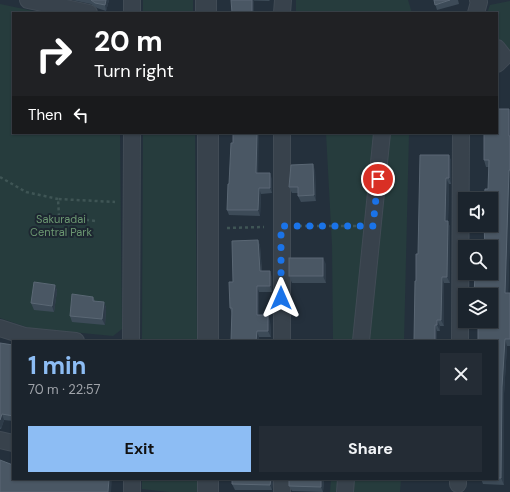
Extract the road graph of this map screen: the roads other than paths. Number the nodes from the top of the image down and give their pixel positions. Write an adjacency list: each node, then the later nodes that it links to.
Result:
1 (28, 0): 6 (street)
2 (132, 0): 7 (street)
3 (206, 0): 8 (street)
4 (283, 0): 9 (street)
5 (478, 0): 10 (street)
6 (84, 12)
7 (132, 12)
8 (206, 12)
9 (282, 12)
10 (476, 12)
11 (498, 49): 12 (street)
12 (498, 63)
13 (132, 134): 20 (street)
14 (208, 134): 21 (street)
15 (282, 134): 22 (street)
16 (382, 134): 23 (street)
17 (461, 134): 24 (street)
18 (0, 328): 19 (street)
19 (66, 340)
20 (132, 340)
21 (208, 340)
22 (282, 340)
23 (361, 340)
24 (460, 340)
25 (0, 440): 26 (street)
26 (12, 443)
27 (132, 480): 31 (street)
28 (208, 480): 32 (street)
29 (282, 480): 33 (street)
30 (346, 480): 34 (street)
31 (132, 492)
32 (208, 492)
33 (282, 492)
34 (345, 492)

